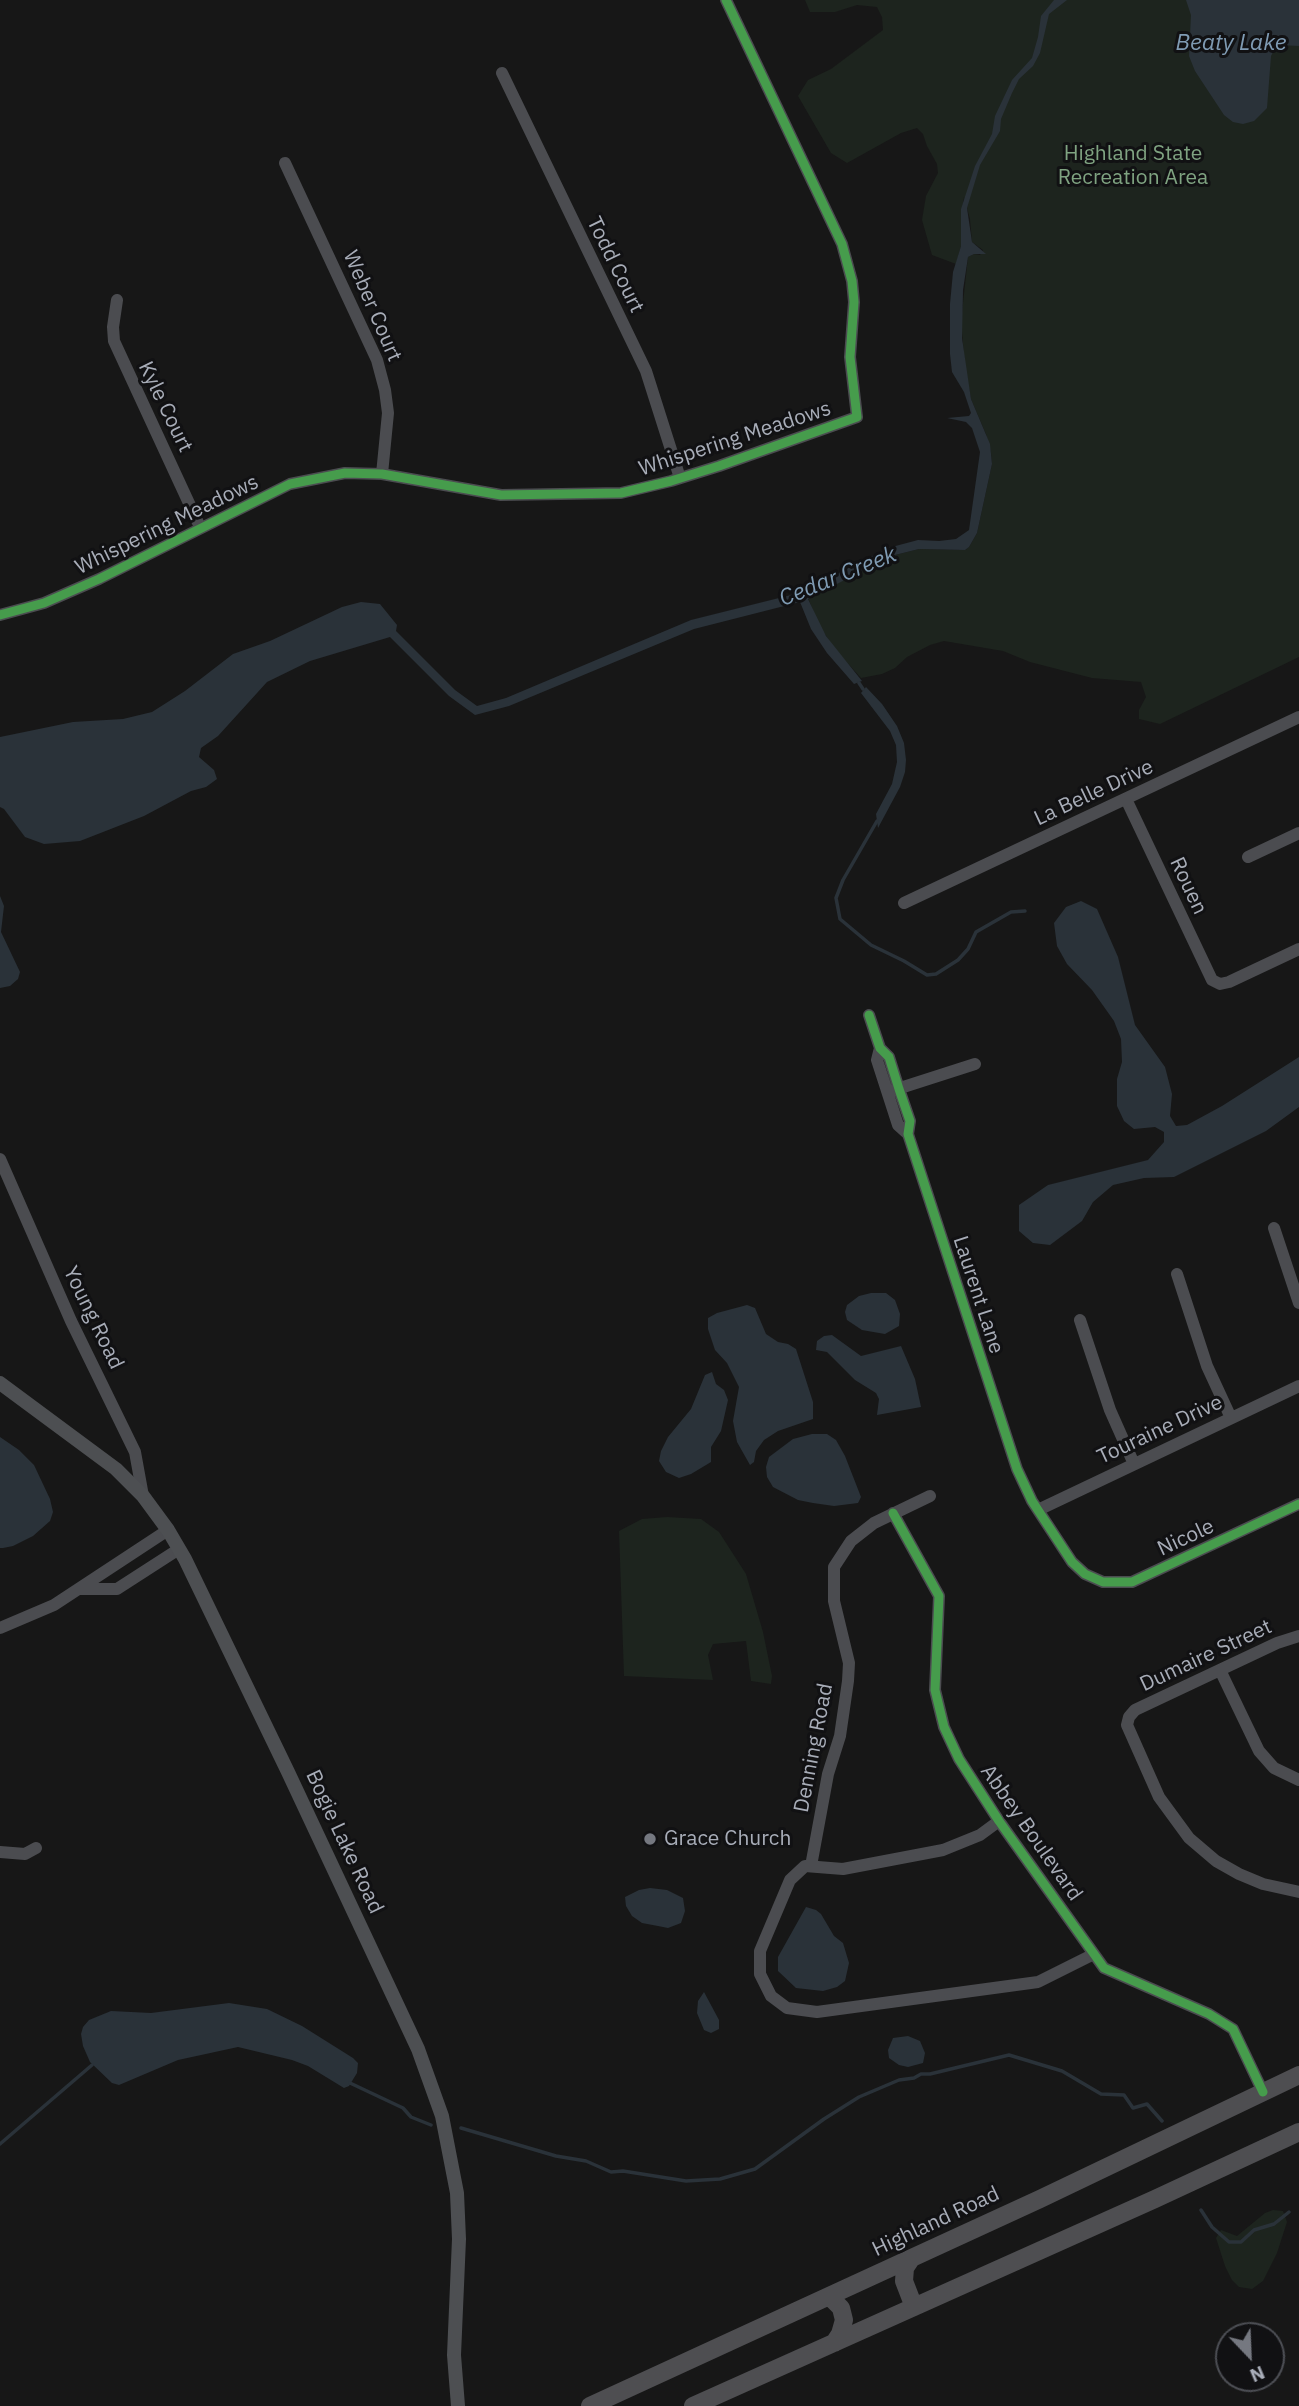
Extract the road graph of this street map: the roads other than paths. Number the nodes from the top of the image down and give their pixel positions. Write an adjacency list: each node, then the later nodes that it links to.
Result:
1 (726, 0): 6 (street, Whispering Meadows)
2 (502, 74): 6 (street, Todd Court)
3 (285, 163): 5 (street, Weber Court)
4 (117, 300): 7 (street, Kyle Court)
5 (382, 474): 6 (street, Whispering Meadows); 7 (street, Whispering Meadows)
6 (680, 478)
7 (200, 527): 8 (street, Whispering Meadows)
8 (0, 615)
9 (1299, 717): 10 (street, La Belle Drive)
10 (1126, 799): 13 (street, La Belle Drive); 14 (street, Rouen)
11 (1299, 833): 12 (street)
12 (1248, 857)
13 (905, 903)
14 (1299, 949)
15 (869, 1015): 17 (street, Laurent Lane)
16 (975, 1064): 17 (street)
17 (893, 1091): 30 (street, Laurent Lane)
18 (0, 1159): 27 (street, Young Road)
19 (1274, 1228): 21 (street)
20 (1177, 1274): 25 (street)
21 (1299, 1303)
22 (1080, 1320): 26 (street)
23 (0, 1383): 27 (main road, Bogie Lake Road)
24 (1299, 1386): 25 (street, Touraine Drive)
25 (1231, 1418): 26 (street, Touraine Drive)
26 (1134, 1464): 30 (street, Touraine Drive)
27 (143, 1496): 32 (main road, Bogie Lake Road)
28 (930, 1496): 31 (street, Denning Road)
29 (1299, 1504): 34 (street, Nicole)
30 (1038, 1510): 34 (street, Laurent Lane)
31 (893, 1513): 40 (street, Abbey Boulevard); 43 (street, Denning Road)
32 (168, 1530): 33 (main road, Bogie Lake Road); 35 (street)
33 (179, 1549): 35 (street); 53 (main road, Bogie Lake Road)
34 (1085, 1574)
35 (80, 1589): 36 (street)
36 (0, 1629)
37 (1299, 1636): 38 (street, Dumaire Street)
38 (1220, 1670): 39 (street); 44 (street, Dumaire Street)
39 (1299, 1780)
40 (999, 1821): 43 (street); 45 (street, Abbey Boulevard)
41 (36, 1848): 42 (street)
42 (0, 1852)
43 (811, 1866): 45 (street)
44 (1299, 1892)
45 (1094, 1954): 47 (street, Abbey Boulevard)
46 (1299, 2075): 47 (highway, Highland Road)
47 (1262, 2092): 49 (highway, Highland Road)
48 (1299, 2132): 51 (highway)
49 (911, 2259): 50 (highway, Highland Road); 51 (highway)
50 (829, 2296): 52 (highway); 54 (highway, Highland Road)
51 (914, 2307): 52 (highway)
52 (834, 2343): 55 (highway)
53 (458, 2406)
54 (590, 2406)
55 (693, 2406)

